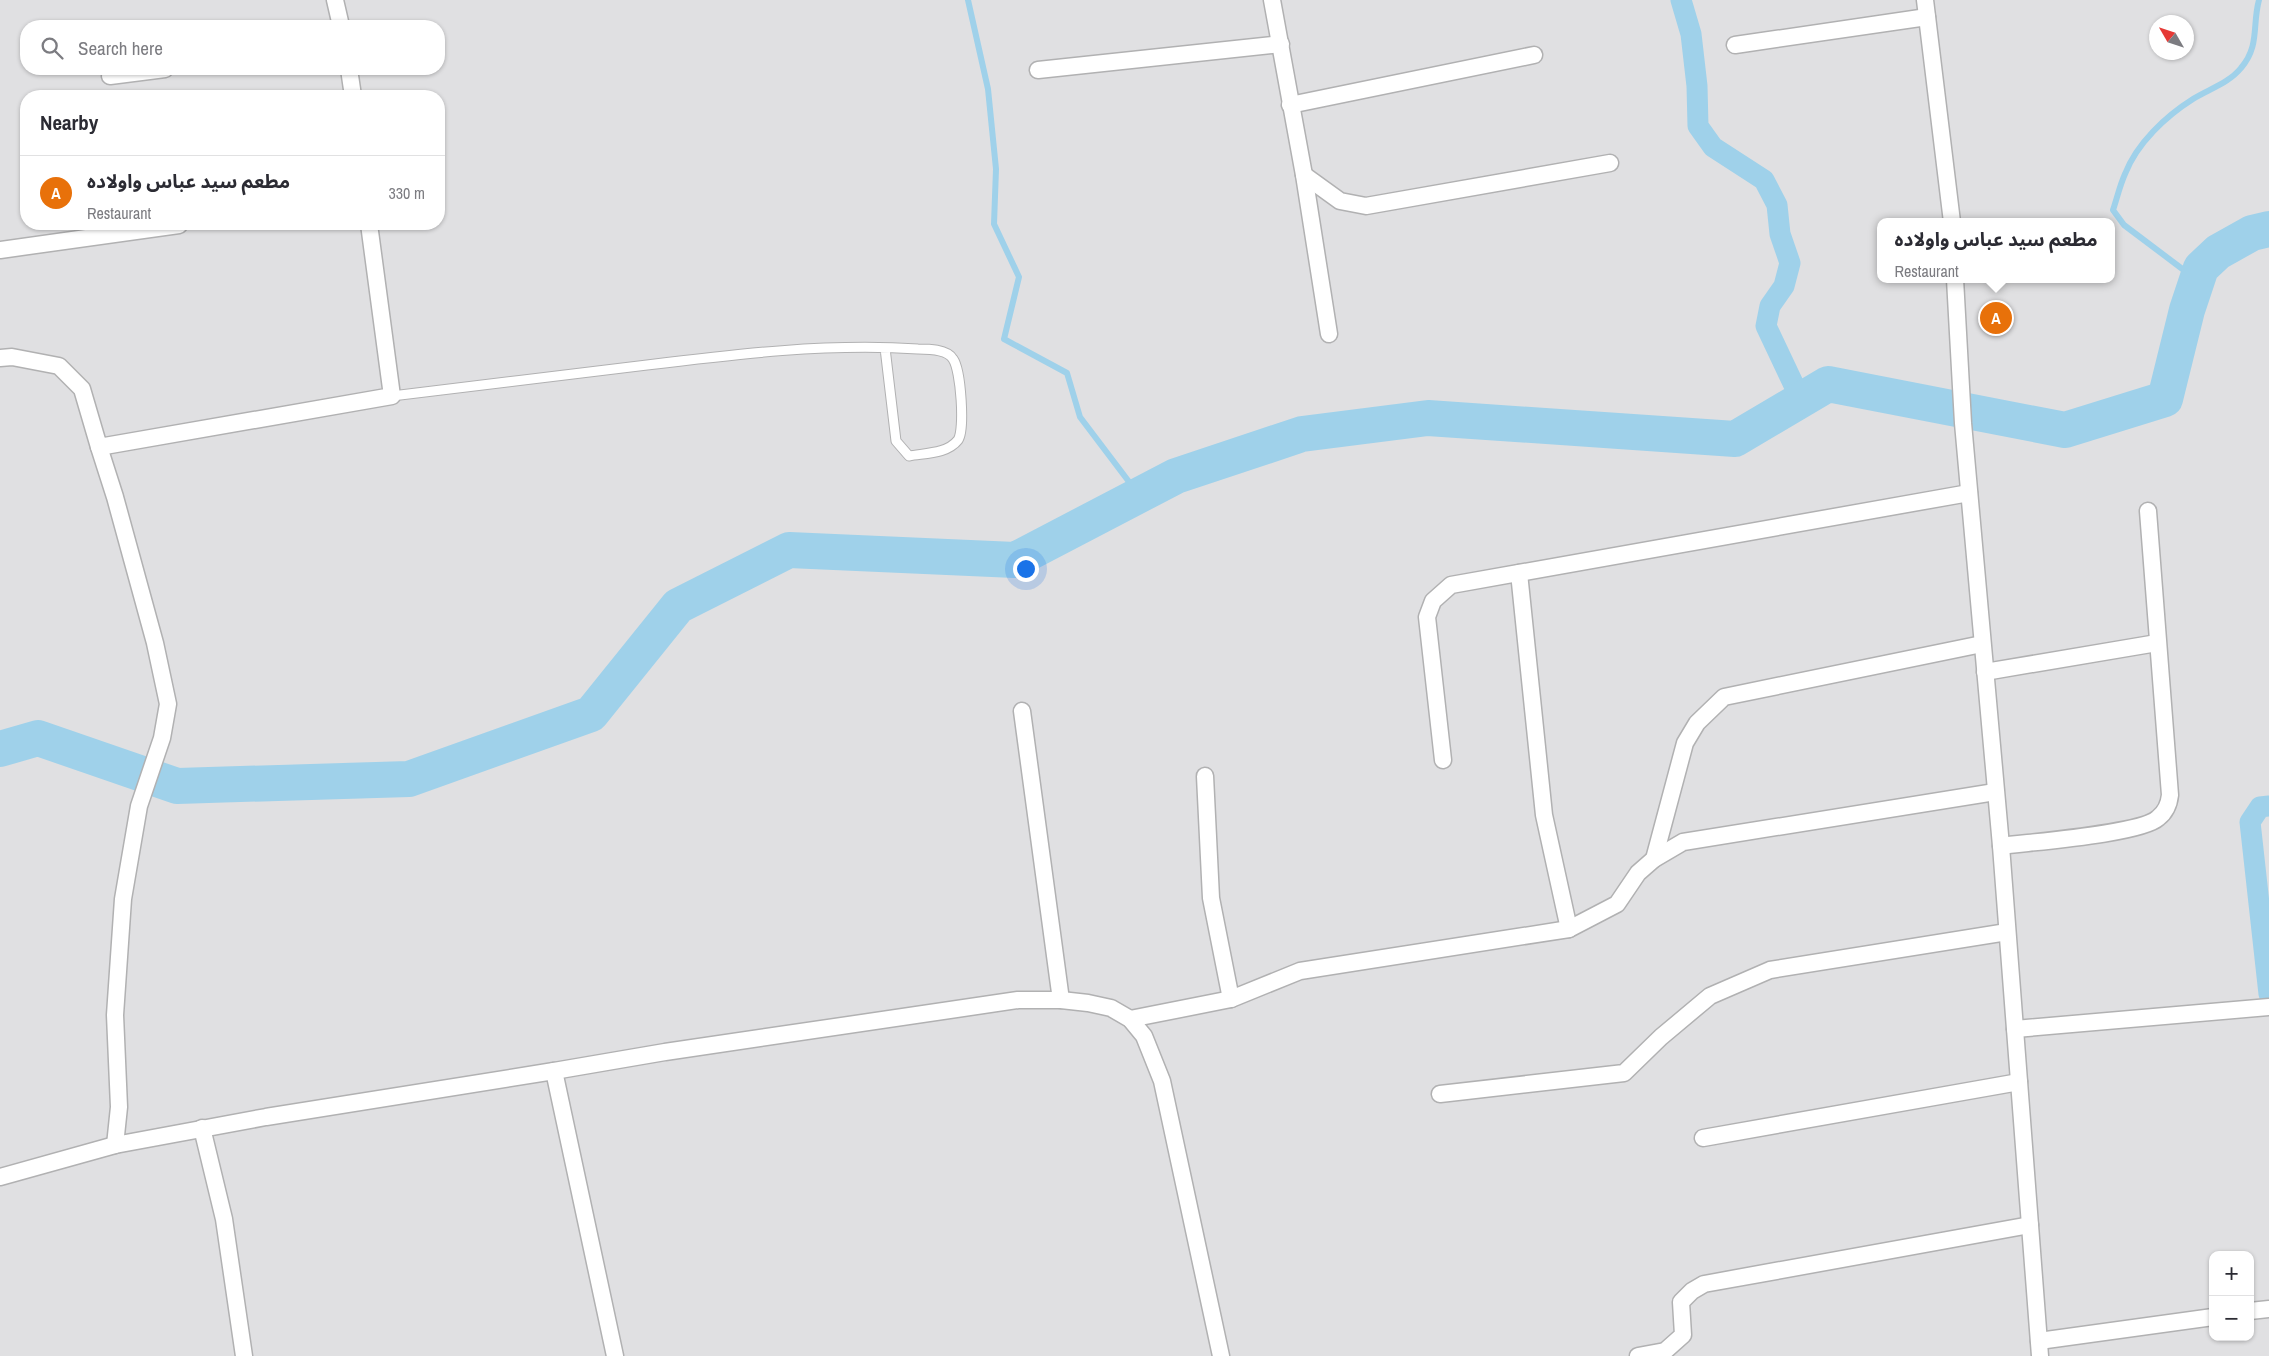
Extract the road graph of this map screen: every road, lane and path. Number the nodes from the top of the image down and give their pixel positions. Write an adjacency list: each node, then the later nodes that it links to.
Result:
1 (335, 0): 5 (street)
2 (1272, 0): 6 (street)
3 (1925, 0): 4 (street)
4 (1926, 17): 7 (street); 17 (street)
5 (340, 20)
6 (1281, 44): 9 (street); 14 (street)
7 (1735, 45)
8 (1534, 55): 14 (street)
9 (1038, 70)
10 (118, 75): 12 (street)
11 (350, 75): 13 (street)
12 (110, 76)
13 (352, 90)
14 (1290, 104): 16 (street)
15 (1610, 163): 16 (street)
16 (1304, 175): 22 (street)
17 (1951, 218)
18 (143, 230): 20 (street)
19 (370, 230): 25 (street)
20 (0, 250)
21 (1955, 283): 27 (street)
22 (1329, 334)
23 (885, 348): 23 (lane); 25 (lane)
24 (0, 358): 26 (street)
25 (392, 396): 26 (street)
26 (99, 447): 51 (street)
27 (1969, 493): 29 (street); 30 (street)
28 (2148, 512): 31 (street)
29 (1519, 573): 34 (street); 39 (street)
30 (1982, 644): 32 (street); 38 (street)
31 (2158, 644): 32 (street); 37 (street)
32 (1984, 672): 36 (street)
33 (1022, 711): 42 (street)
34 (1443, 760)
35 (1205, 776): 41 (street)
36 (1995, 792): 37 (street); 38 (street)
37 (2001, 846): 40 (street)
38 (1654, 859): 39 (street)
39 (1569, 929): 41 (street)
40 (2007, 932): 45 (street); 48 (street)
41 (1231, 998): 44 (street)
42 (1061, 1000): 44 (street); 46 (street)
43 (2269, 1007): 45 (street)
44 (1130, 1019): 60 (street)
45 (2015, 1029): 47 (street)
46 (554, 1071): 49 (street); 59 (street)
47 (2019, 1082): 50 (street); 53 (street)
48 (1440, 1094)
49 (202, 1128): 51 (street); 58 (street)
50 (1703, 1138)
51 (115, 1145): 52 (street)
52 (0, 1177)
53 (2030, 1226): 57 (street); 61 (street)
54 (2269, 1309): 55 (street)
55 (2254, 1311)
56 (2209, 1318): 57 (street)
57 (2039, 1349)
58 (244, 1356)
59 (615, 1356)
60 (1221, 1356)
61 (1638, 1356)

